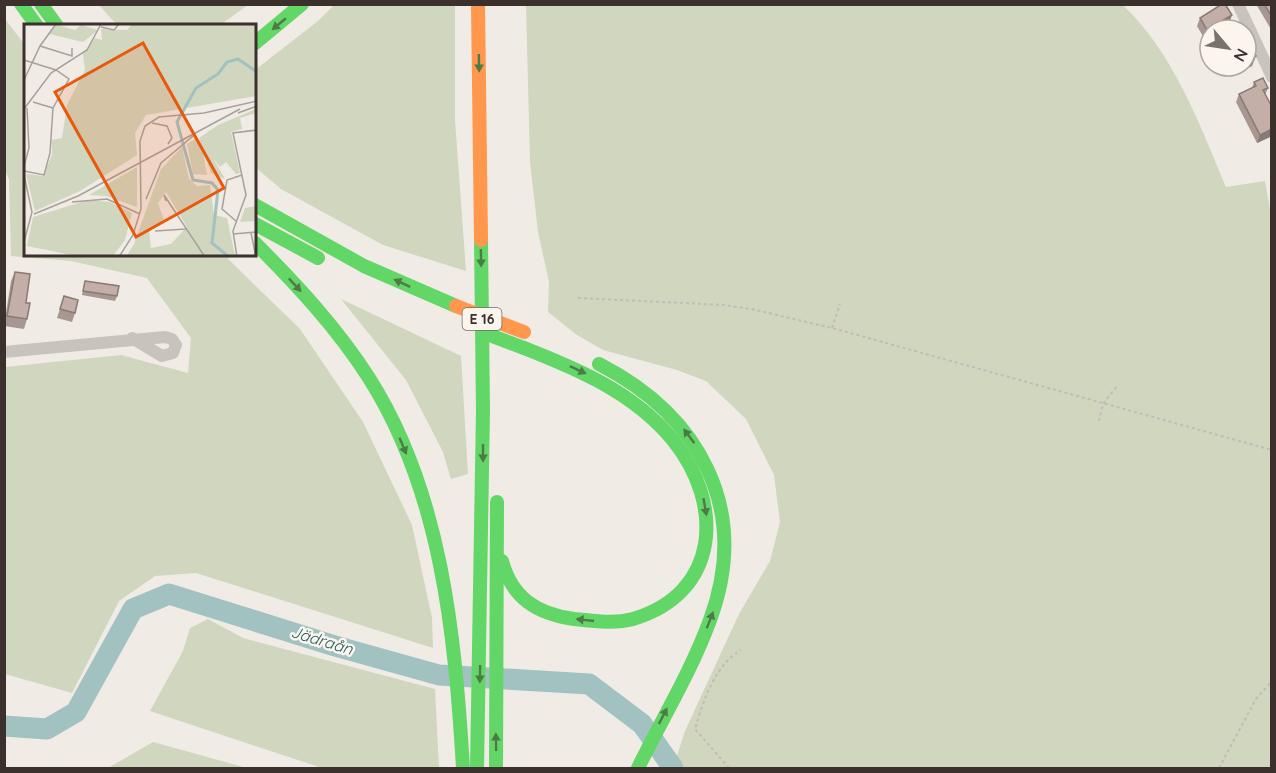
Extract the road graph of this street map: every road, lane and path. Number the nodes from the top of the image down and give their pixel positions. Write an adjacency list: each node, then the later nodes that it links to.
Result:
1 (21, 4): 7 (highway)
2 (41, 4): 8 (highway)
3 (302, 4): 9 (highway, one-way to 9)
4 (478, 4): 34 (highway, E 16, one-way to 34)
5 (491, 4): 27 (highway, E 16)
6 (1238, 4): 10 (street)
7 (36, 24)
8 (56, 24)
9 (256, 42)
10 (1272, 77)
11 (256, 206): 19 (highway, one-way to 11, bridge)
12 (256, 225): 14 (highway)
13 (256, 244): 33 (highway, one-way to 33)
14 (332, 265)
15 (578, 298): 18 (path)
16 (840, 304): 18 (path)
17 (466, 326): 29 (highway, one-way to 29, bridge)
18 (832, 328): 24 (path)
19 (529, 334)
20 (132, 338): 21 (street)
21 (4, 352)
22 (587, 358): 32 (highway, one-way to 22)
23 (1117, 386): 24 (path)
24 (1104, 404): 25 (path); 26 (path)
25 (1099, 421)
26 (1272, 450)
27 (497, 458)
28 (497, 493): 29 (highway)
29 (497, 539): 35 (highway, one-way to 29)
30 (741, 650): 36 (path)
31 (1272, 681): 37 (path)
32 (640, 764)
33 (463, 768)
34 (477, 768)
35 (496, 768)
36 (729, 768)
37 (1219, 768)

